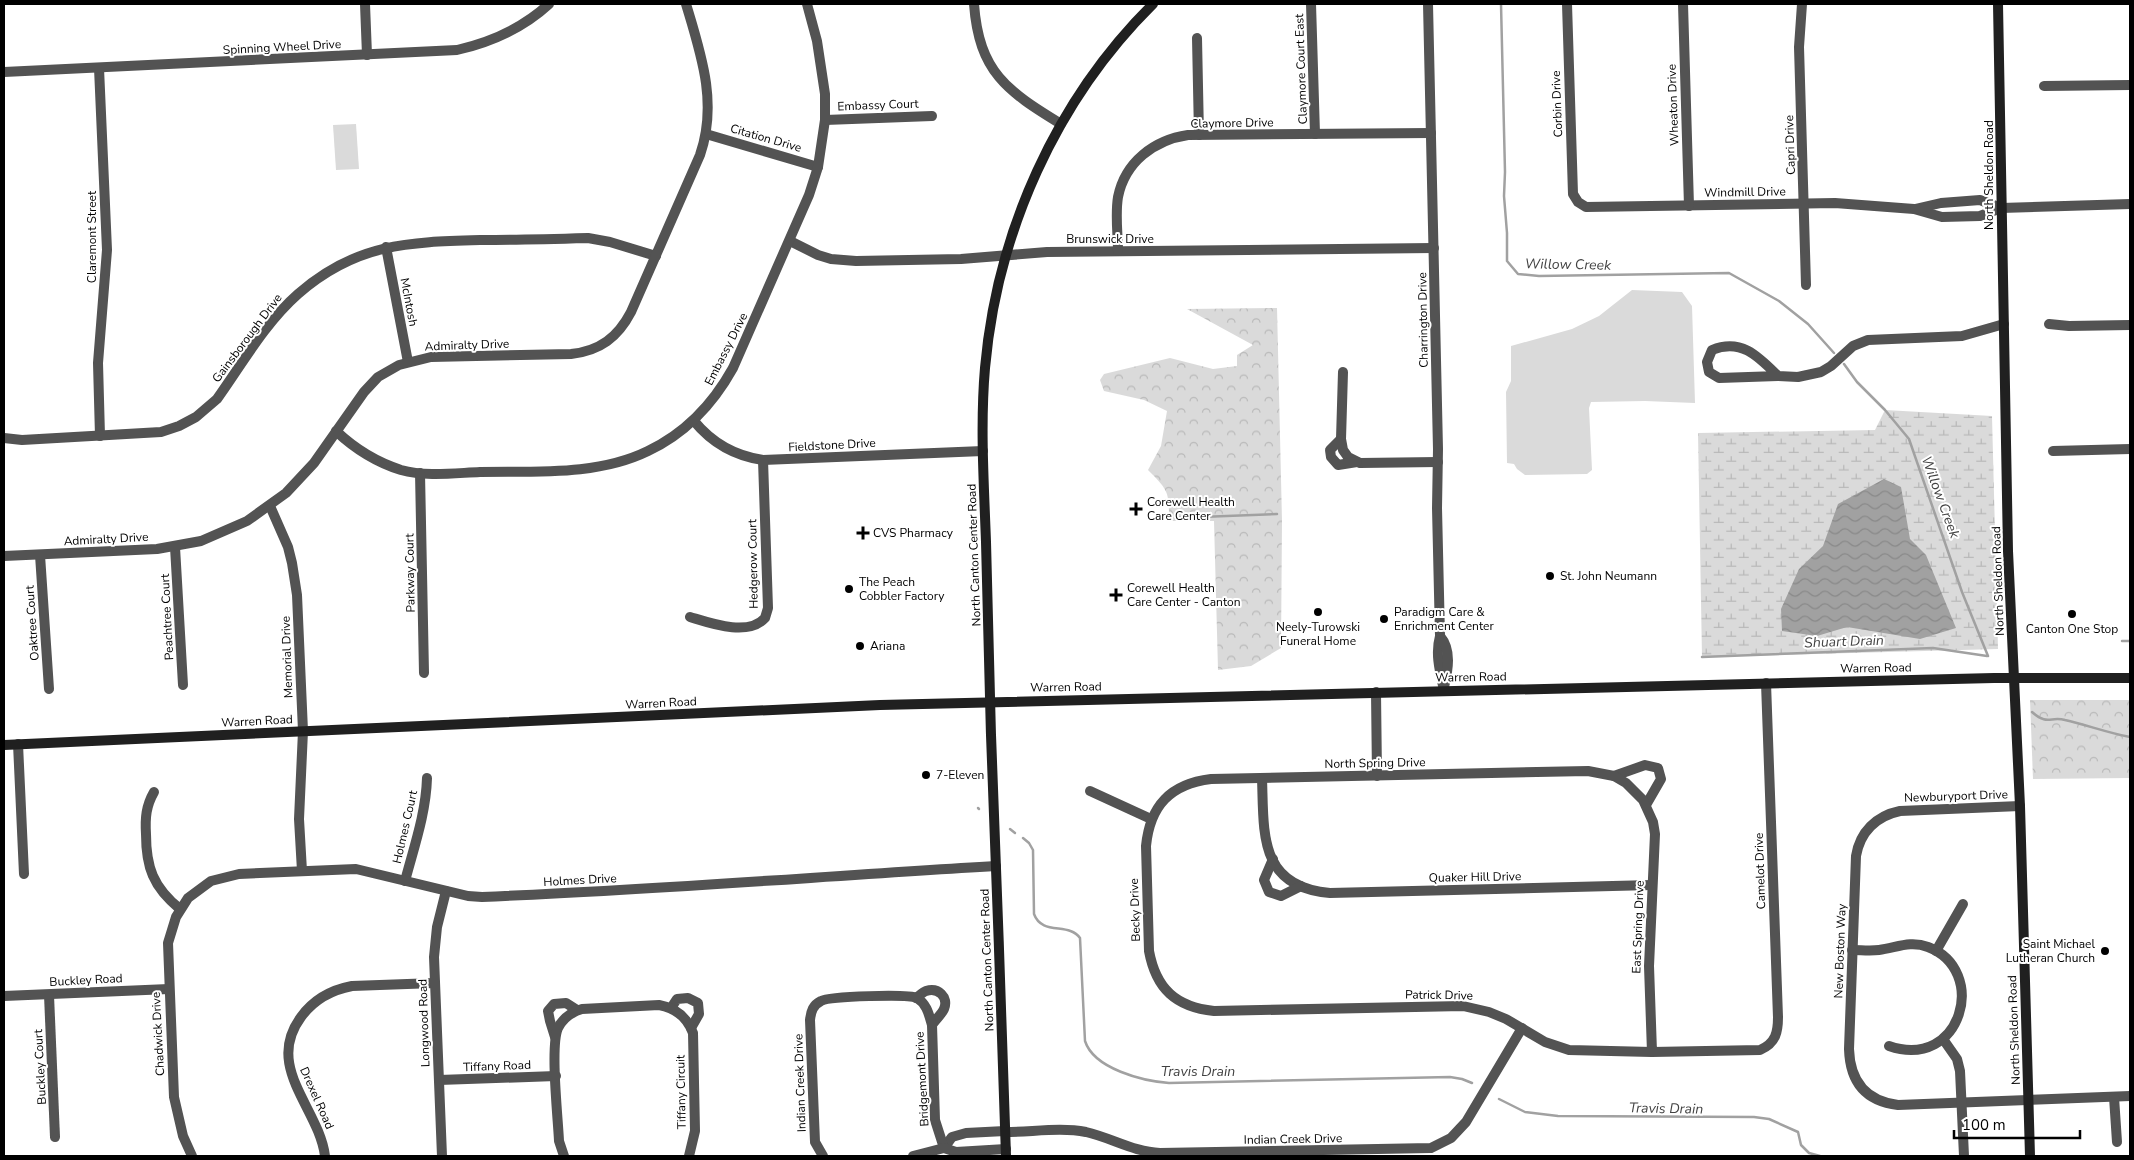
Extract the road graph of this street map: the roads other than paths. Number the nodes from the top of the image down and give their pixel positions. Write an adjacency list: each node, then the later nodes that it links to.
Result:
1 (365, 4): 14 (street)
2 (550, 4): 14 (street, Spinning Wheel Drive)
3 (686, 4): 23 (street, Admiralty Drive)
4 (806, 4): 20 (street, Embassy Drive)
5 (974, 4): 21 (street)
6 (1154, 4): 21 (main road, North Canton Center Road)
7 (1311, 4): 24 (street, Claymore Court East)
8 (1428, 4): 22 (street, Charrington Drive)
9 (1566, 4): 27 (street, Corbin Drive)
10 (1683, 4): 30 (street, Wheaton Drive)
11 (1802, 4): 28 (street, Capri Drive)
12 (1998, 4): 31 (main road, North Sheldon Road)
13 (1198, 38): 25 (street)
14 (367, 55): 15 (street, Spinning Wheel Drive)
15 (100, 68): 16 (street, Spinning Wheel Drive); 48 (street, Claremont Street)
16 (4, 72)
17 (2130, 85): 18 (street)
18 (2044, 86)
19 (932, 116): 20 (street, Embassy Court)
20 (825, 120): 26 (street, Embassy Drive)
21 (1061, 124): 38 (main road, North Canton Center Road)
22 (1431, 133): 24 (street, Claymore Drive); 35 (street, Charrington Drive)
23 (706, 134): 26 (street, Citation Drive); 37 (street, Admiralty Drive)
24 (1315, 134): 25 (street, Claymore Drive)
25 (1199, 135): 36 (street, Claymore Drive)
26 (818, 167): 33 (street, Embassy Drive)
27 (1578, 202): 30 (street, Windmill Drive)
28 (1804, 203): 30 (street, Windmill Drive); 32 (street, Windmill Drive); 39 (street, Capri Drive)
29 (2130, 204): 31 (street, Windmill Drive)
30 (1689, 206)
31 (2001, 208): 32 (street, Windmill Drive); 32 (street, Windmill Drive); 40 (main road, North Sheldon Road)
32 (1914, 209)
33 (790, 241): 38 (street, Brunswick Drive); 46 (street, Embassy Drive)
34 (386, 247): 37 (street, Gainsborough Drive); 43 (street, McIntosh); 48 (street, Gainsborough Drive)
35 (1434, 248): 36 (street, Brunswick Drive); 56 (street, Charrington Drive)
36 (1118, 251): 38 (street, Brunswick Drive)
37 (656, 256): 43 (street, Admiralty Drive)
38 (1006, 256): 52 (main road, North Canton Center Road)
39 (1806, 285)
40 (2004, 324): 45 (street); 64 (main road, North Sheldon Road)
41 (2049, 324): 42 (street)
42 (2130, 325)
43 (408, 362): 47 (street, Admiralty Drive)
44 (1343, 372): 50 (street)
45 (1778, 376): 45 (street)
46 (694, 420): 54 (street, Fieldstone Drive); 57 (street, Embassy Drive)
47 (336, 431): 57 (street, Embassy Drive); 58 (street, Admiralty Drive)
48 (100, 436): 49 (street, Gainsborough Drive)
49 (4, 438)
50 (1341, 439): 55 (street); 55 (street)
51 (2130, 449): 53 (street)
52 (983, 451): 54 (street, Fieldstone Drive); 71 (main road, North Canton Center Road)
53 (2053, 451)
54 (763, 460): 62 (street, Hedgerow Court)
55 (1357, 462): 56 (street)
56 (1438, 462): 69 (street, Charrington Drive)
57 (420, 473): 63 (street, Parkway Court)
58 (270, 506): 59 (street, Admiralty Drive); 72 (street, Memorial Drive)
59 (175, 547): 60 (street, Admiralty Drive); 67 (street, Peachtree Court)
60 (40, 555): 61 (street, Admiralty Drive); 68 (street, Oaktree Court)
61 (4, 556)
62 (690, 617)
63 (424, 673)
64 (2014, 678): 65 (main road, Warren Road); 66 (main road, Warren Road); 83 (main road, North Sheldon Road)
65 (2130, 678)
66 (1766, 683): 69 (main road, Warren Road); 112 (street, Camelot Drive)
67 (183, 684)
68 (49, 689)
69 (1444, 690): 70 (main road, Warren Road)
70 (1376, 692): 71 (main road, Warren Road); 75 (street)
71 (990, 701): 72 (main road, Warren Road); 87 (main road, North Canton Center Road)
72 (303, 731): 73 (main road, Warren Road); 88 (street, Memorial Drive)
73 (18, 744): 74 (main road, Warren Road); 89 (street)
74 (4, 745)
75 (1377, 776): 76 (street, North Spring Drive); 78 (street, North Spring Drive)
76 (1614, 776): 79 (street, North Spring Drive); 82 (street)
77 (427, 778): 90 (street, Holmes Court)
78 (1262, 778): 84 (street, North Spring Drive); 86 (street, Quaker Hill Drive)
79 (1634, 790): 82 (street, East Spring Drive)
80 (1090, 791): 84 (street)
81 (154, 792): 95 (street)
82 (1646, 805): 91 (street, East Spring Drive)
83 (2020, 806): 85 (street, Newburyport Drive); 118 (main road, North Sheldon Road)
84 (1151, 819): 101 (street, Becky Drive)
85 (1868, 828): 96 (street, New Boston Way)
86 (1272, 860): 92 (street, Quaker Hill Drive); 92 (street)
87 (996, 866): 93 (street, Holmes Drive); 120 (main road, North Canton Center Road)
88 (302, 871): 90 (street, Holmes Drive); 95 (street, Holmes Drive)
89 (24, 874)
90 (406, 881): 93 (street, Holmes Drive)
91 (1652, 885): 92 (street, Quaker Hill Drive); 113 (street, East Spring Drive)
92 (1301, 886)
93 (446, 891): 98 (street, Longwood Road)
94 (1963, 904): 97 (street)
95 (180, 909): 99 (street, Chadwick Drive)
96 (1852, 950): 97 (street); 119 (street, New Boston Way)
97 (1936, 951): 110 (street)
98 (435, 983): 115 (street, Longwood Road); 128 (street, Drexel Road)
99 (168, 989): 100 (street, Buckley Road); 127 (street, Chadwick Drive)
100 (49, 995): 102 (street, Buckley Road); 121 (street, Buckley Court)
101 (1171, 995): 108 (street, Patrick Drive)
102 (4, 996)
103 (916, 998): 106 (street, Bridgemont Drive); 106 (street); 131 (street, Indian Creek Drive)
104 (671, 1008): 105 (street, Tiffany Circuit); 107 (street); 107 (street, Tiffany Circuit)
105 (577, 1010): 109 (street); 109 (street, Tiffany Circuit)
106 (932, 1025): 123 (street, Bridgemont Drive)
107 (691, 1028): 130 (street, Tiffany Circuit)
108 (1522, 1028): 113 (street, Patrick Drive); 125 (street, Indian Creek Drive)
109 (556, 1037): 114 (street, Tiffany Circuit)
110 (1943, 1039): 111 (street); 119 (street)
111 (1888, 1046)
112 (1760, 1050): 113 (street, Patrick Drive)
113 (1652, 1052)
114 (556, 1076): 115 (street, Tiffany Road); 126 (street, Tiffany Circuit)
115 (439, 1080): 129 (street, Longwood Road)
116 (2130, 1096): 117 (street)
117 (2114, 1097): 118 (street); 122 (street)
118 (2028, 1100): 119 (street); 134 (main road, North Sheldon Road)
119 (1962, 1102): 133 (street)
120 (1006, 1132): 123 (street, Indian Creek Drive); 124 (main road, North Canton Center Road); 125 (street, Indian Creek Drive)
121 (55, 1137)
122 (2117, 1142)
123 (944, 1148): 124 (street); 132 (street)
124 (1006, 1152)
125 (1260, 1154)
126 (561, 1155)
127 (192, 1156)
128 (325, 1156)
129 (442, 1156)
130 (689, 1156)
131 (822, 1156)
132 (913, 1156)
133 (1964, 1156)
134 (2030, 1156)

